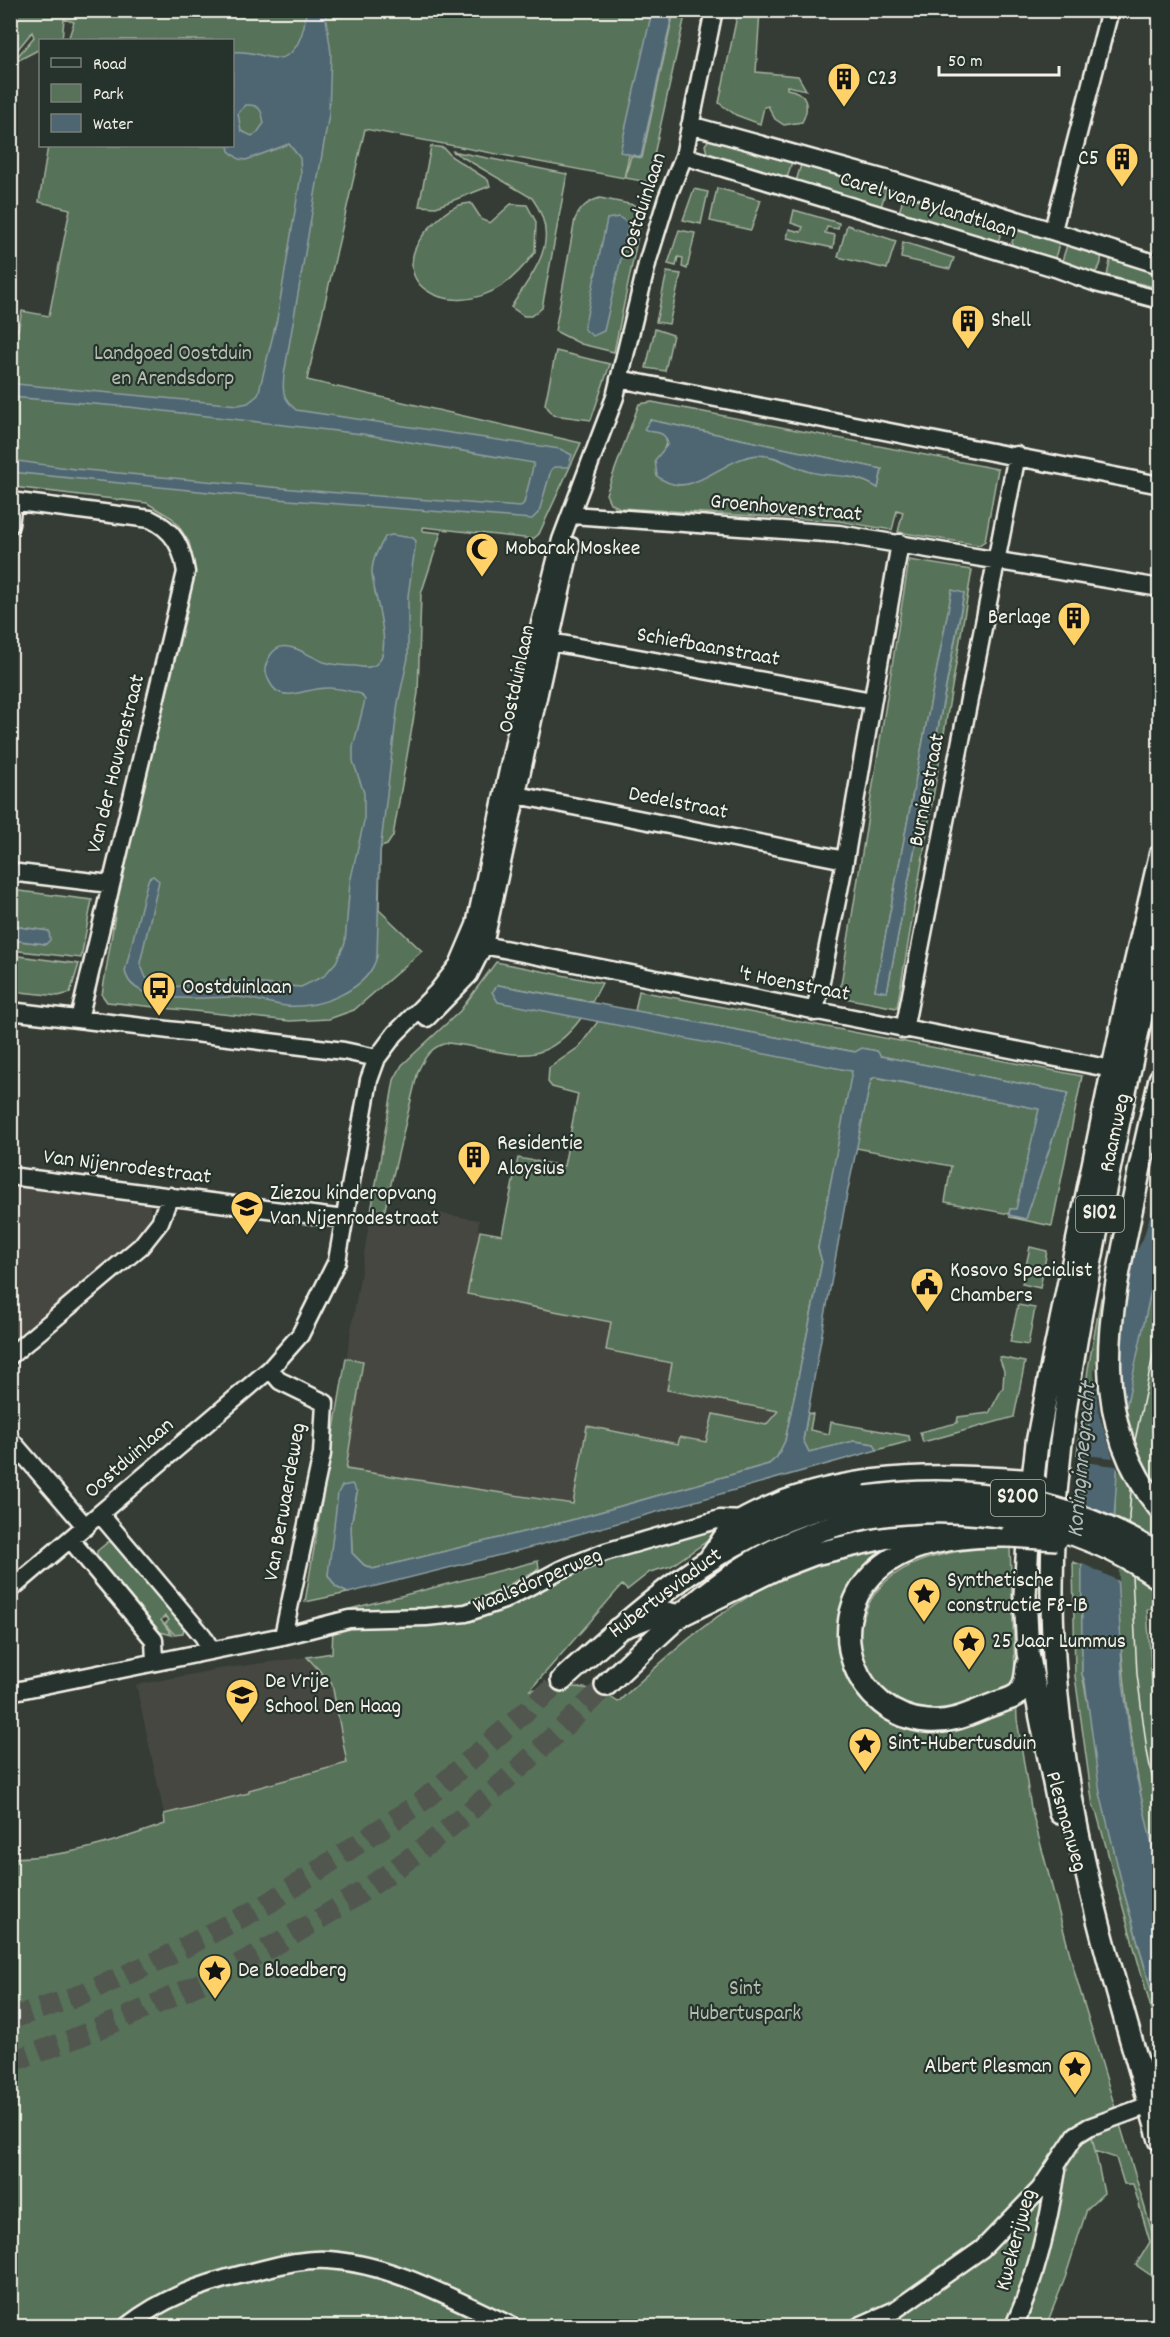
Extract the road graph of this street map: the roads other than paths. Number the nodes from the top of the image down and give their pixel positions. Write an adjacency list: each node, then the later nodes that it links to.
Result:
1 (714, 10): 3 (street, Oostduinlaan)
2 (1110, 10): 5 (street)
3 (690, 125): 4 (street, Oostduinlaan); 5 (street, Carel van Bylandtlaan)
4 (684, 156): 7 (street, Carel van Bylandtlaan); 8 (street, Oostduinlaan)
5 (1053, 230): 6 (street, Carel van Bylandtlaan)
6 (1160, 265)
7 (1160, 300)
8 (619, 379): 9 (street); 12 (street, Oostduinlaan)
9 (1017, 455): 10 (street); 15 (street)
10 (1160, 485)
11 (12, 502): 13 (street); 23 (street, Van der Houvenstraat)
12 (573, 515): 14 (street, Groenhovenstraat); 17 (street, Oostduinlaan)
13 (10, 525)
14 (900, 543): 15 (street, Groenhovenstraat); 18 (street)
15 (995, 560): 16 (street, Groenhovenstraat); 29 (street, Burnierstraat)
16 (1160, 588)
17 (543, 640): 18 (street, Schiefbaanstraat); 19 (street, Oostduinlaan)
18 (873, 701): 21 (street)
19 (509, 793): 21 (street, Dedelstraat); 25 (street, Oostduinlaan)
20 (1160, 856): 31 (main road, Raamweg / S102)
21 (845, 860): 27 (street)
22 (10, 872): 23 (street)
23 (110, 884): 28 (street, Van der Houvenstraat)
24 (1160, 932): 41 (main road, Raamweg / S102)
25 (476, 943): 27 (street, 't Hoenstraat); 30 (street, Oostduinlaan)
26 (10, 1011): 28 (street)
27 (815, 1012): 29 (street, 't Hoenstraat)
28 (80, 1019): 30 (street)
29 (904, 1030): 31 (street, 't Hoenstraat)
30 (377, 1058): 35 (street, Oostduinlaan)
31 (1112, 1069): 40 (main road, Raamweg / S102)
32 (1160, 1079): 44 (main road, bridge)
33 (10, 1176): 34 (street, Van Nijenrodestraat)
34 (170, 1196): 35 (street, Van Nijenrodestraat); 36 (street)
35 (344, 1219): 37 (street, Oostduinlaan)
36 (10, 1356)
37 (270, 1370): 45 (street, Oostduinlaan); 57 (street, Van Berwaerdeweg)
38 (10, 1439): 48 (street)
39 (954, 1476): 40 (main road, Waalsdorperweg); 46 (main road, Waalsdorperweg); 47 (main road)
40 (1033, 1481): 41 (main road); 42 (main road, Plesmanweg / S102)
41 (1055, 1498): 42 (main road); 64 (main road, Raamweg / S102)
42 (1030, 1505): 47 (main road); 59 (main road, Plesmanweg / S102)
43 (868, 1507): 50 (main road, Hubertusviaduct / S200, bridge); 51 (main road, Hubertusviaduct / S200, bridge); 52 (main road, Hubertusviaduct / S200); 55 (main road, Hubertusviaduct / S200)
44 (1160, 1509)
45 (100, 1514): 48 (street, Oostduinlaan); 58 (street)
46 (745, 1520): 52 (main road); 57 (street, Waalsdorperweg)
47 (961, 1520): 55 (main road)
48 (86, 1527): 49 (street, Oostduinlaan)
49 (70, 1539): 54 (street, Oostduinlaan); 60 (street)
50 (1090, 1541): 53 (main road, Hubertusviaduct / S200, bridge); 59 (main road, bridge)
51 (1160, 1554)
52 (711, 1557): 56 (main road, Hubertusviaduct / S200)
53 (1160, 1579)
54 (10, 1590)
55 (679, 1616): 56 (main road, S200); 62 (main road, Hubertusviaduct / S200)
56 (618, 1629): 61 (main road, Hubertusviaduct / S200)
57 (283, 1636): 58 (street, Waalsdorperweg)
58 (211, 1650): 60 (street, Waalsdorperweg)
59 (1028, 1653): 65 (main road, Plesmanweg)
60 (155, 1661): 63 (street, Waalsdorperweg)
61 (562, 1680)
62 (606, 1685)
63 (10, 1692)
64 (1057, 1692): 65 (main road, Plesmanweg)
65 (1094, 1911): 66 (main road, Plesmanweg)
66 (1149, 2105): 67 (main road, Plesmanweg); 68 (street)
67 (1160, 2140)
68 (1059, 2163): 71 (street); 72 (street, Kwekerijweg)
69 (127, 2326): 70 (street)
70 (512, 2326)
71 (859, 2326)
72 (1014, 2326)

